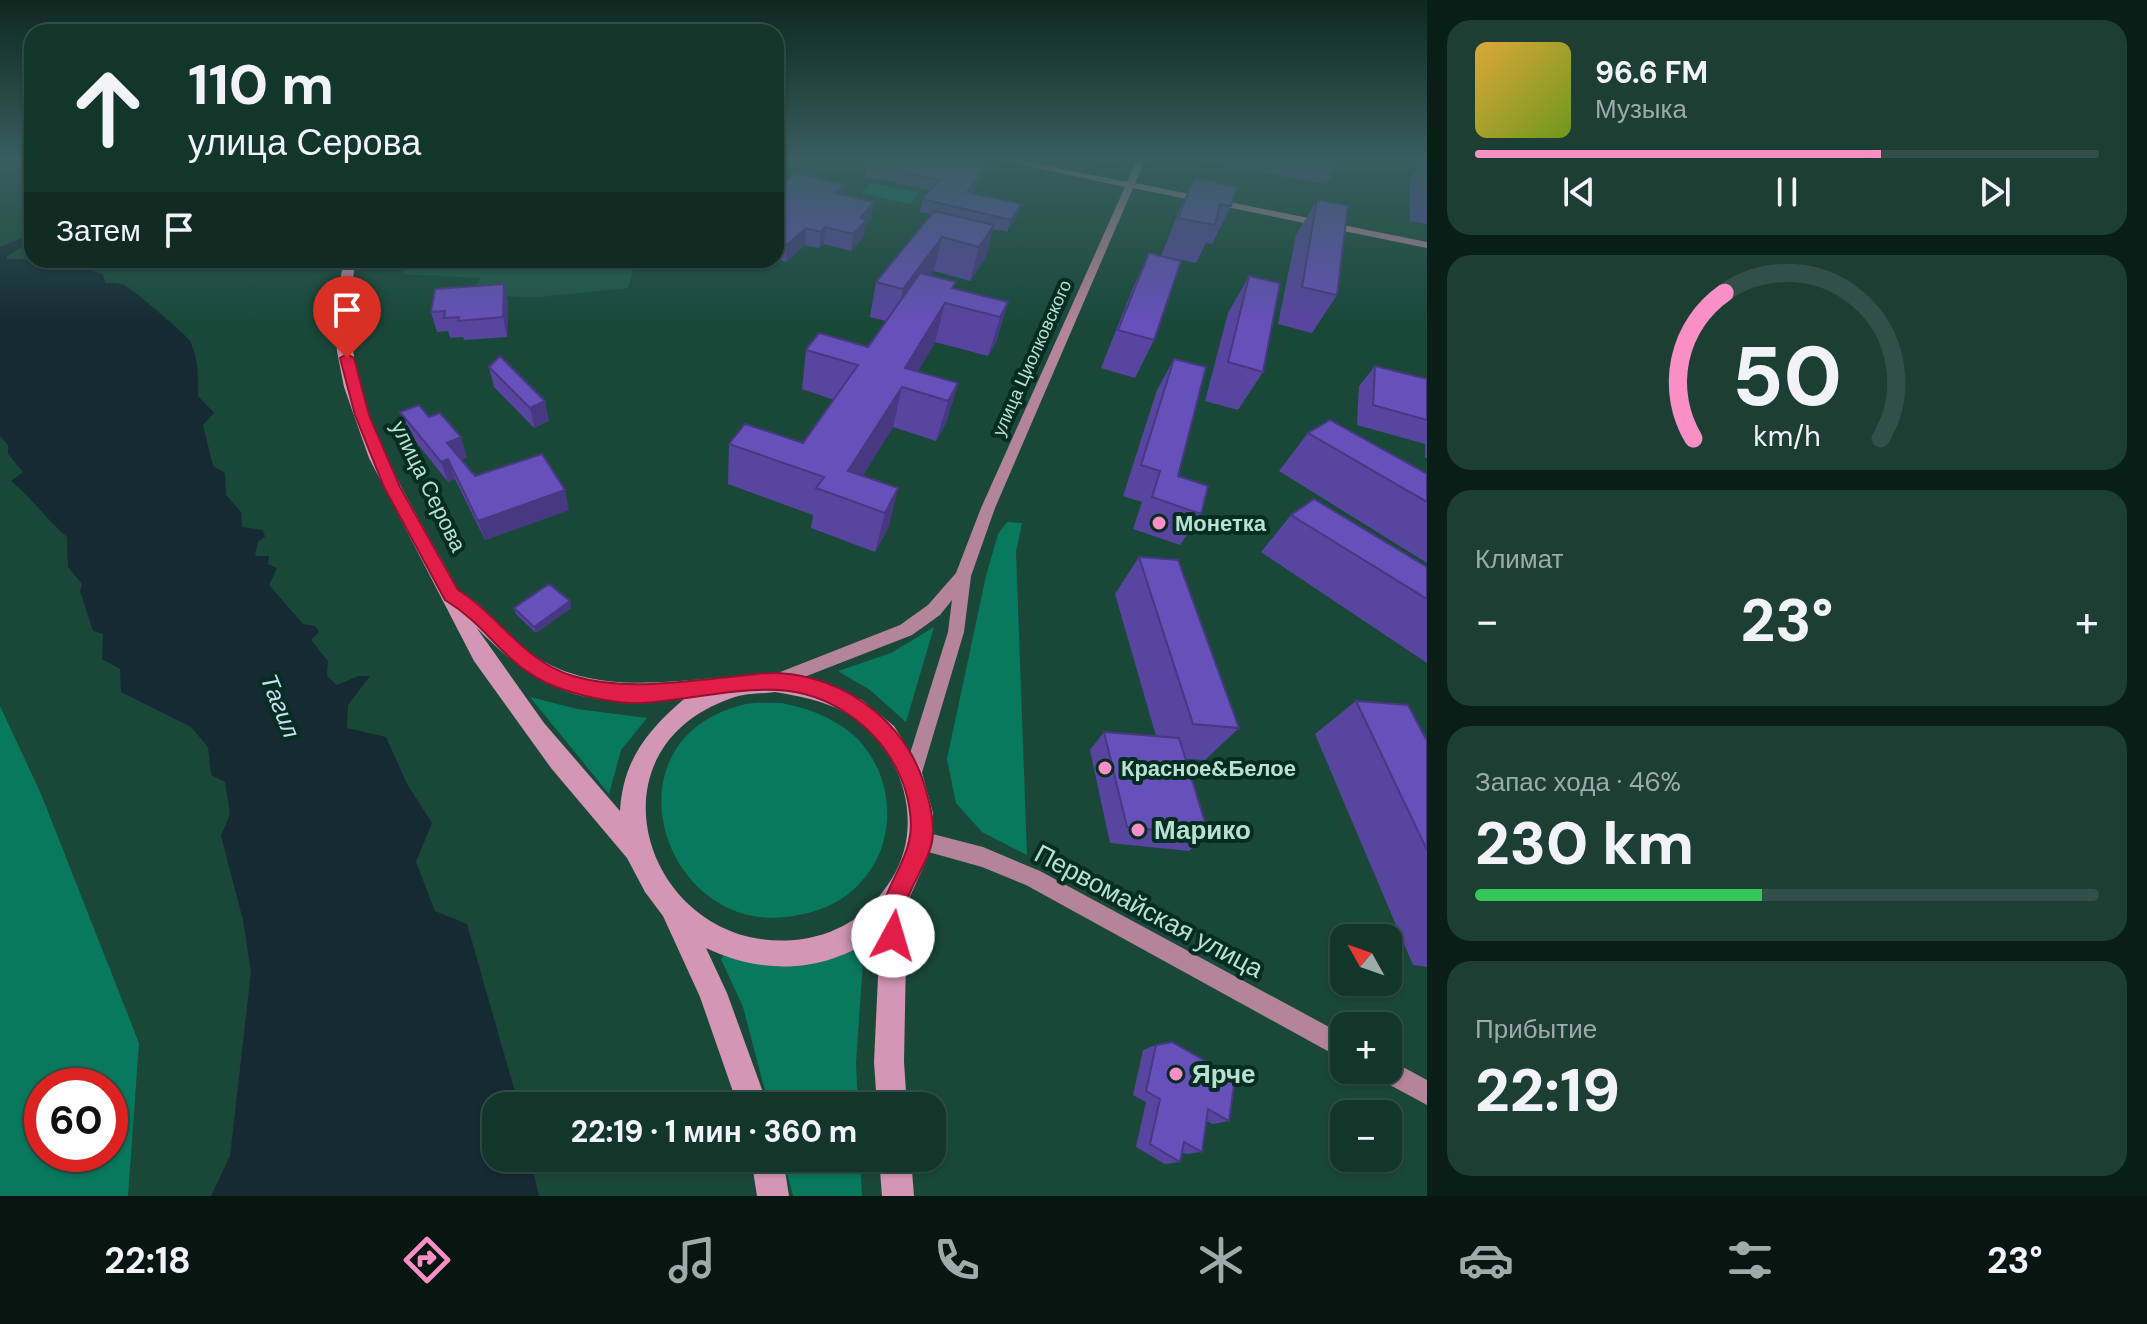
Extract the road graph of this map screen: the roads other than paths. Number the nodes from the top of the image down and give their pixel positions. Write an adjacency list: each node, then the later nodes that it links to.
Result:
1 (1116, 214): 5 (street, улица Циолковского)
2 (1272, 214): 3 (street)
3 (1427, 245)
4 (349, 268): 6 (main road, улица Серова)
5 (963, 576): 7 (street, улица Циолковского); 9 (street, улица Циолковского)
6 (451, 595): 8 (main road, улица Серова); 11 (main road, улица Серова)
7 (776, 681): 8 (main road); 9 (main road)
8 (734, 685): 11 (main road)
9 (912, 776): 10 (main road)
10 (921, 841): 12 (main road); 14 (street, Первомайская улица)
11 (639, 852): 13 (main road)
12 (894, 904): 13 (main road); 17 (main road)
13 (672, 907): 16 (main road)
14 (1330, 1040)
15 (1402, 1079): 18 (street)
16 (748, 1092)
17 (891, 1092)
18 (1427, 1093)
19 (769, 1172): 21 (main road)
20 (896, 1172): 22 (main road)
21 (773, 1196)
22 (898, 1196)

